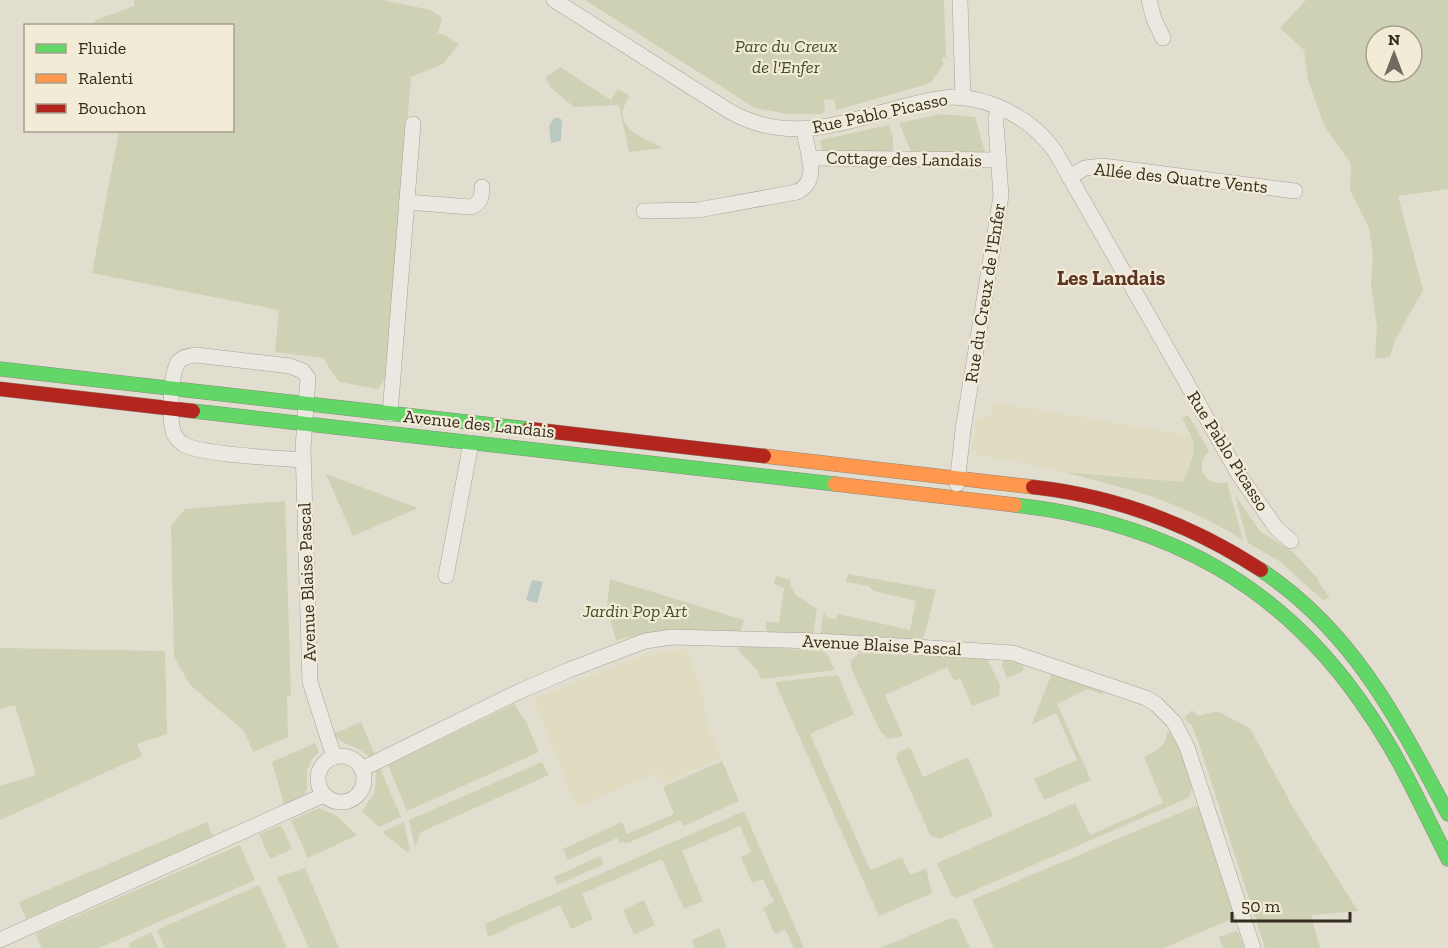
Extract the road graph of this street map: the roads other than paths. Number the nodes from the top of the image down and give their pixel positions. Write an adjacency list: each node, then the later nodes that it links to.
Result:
1 (554, 0): 8 (street, Rue Pablo Picasso)
2 (960, 0): 5 (street)
3 (1149, 0): 4 (street)
4 (1163, 38)
5 (963, 97): 6 (street, Rue Pablo Picasso); 8 (street, Rue Pablo Picasso)
6 (1000, 108): 10 (street, Rue du Creux de l'Enfer); 11 (street, Rue Pablo Picasso)
7 (413, 124): 14 (street)
8 (804, 129): 9 (street, Cottage des Landais)
9 (809, 158): 10 (street, Cottage des Landais); 15 (street, Cottage des Landais)
10 (999, 160): 25 (street, Rue du Creux de l'Enfer)
11 (1069, 177): 13 (street, Allée des Quatre Vents); 27 (street, Rue Pablo Picasso)
12 (482, 187): 14 (street)
13 (1295, 191)
14 (407, 202): 21 (street)
15 (644, 211)
16 (0, 369): 18 (main road, Avenue des Landais)
17 (0, 389): 20 (main road, Avenue des Landais)
18 (173, 389): 19 (main road, Avenue des Landais); 19 (street, Avenue Blaise Pascal); 20 (street)
19 (308, 404): 21 (main road, Avenue des Landais); 22 (street, Avenue Blaise Pascal)
20 (171, 409): 22 (main road, Avenue des Landais); 24 (street)
21 (390, 414): 25 (main road, Avenue des Landais)
22 (306, 424): 23 (main road, Avenue des Landais); 24 (street, Avenue Blaise Pascal)
23 (471, 443): 26 (main road, Avenue des Landais); 28 (street)
24 (303, 460): 29 (street, Avenue Blaise Pascal)
25 (957, 478): 26 (street, Rue du Creux de l'Enfer); 32 (main road, Avenue des Landais)
26 (955, 498): 33 (main road, Avenue des Landais)
27 (1291, 541)
28 (446, 576)
29 (334, 757): 30 (street); 31 (street)
30 (362, 769): 31 (street); 35 (street, Avenue Blaise Pascal)
31 (324, 795): 34 (street)
32 (1448, 814)
33 (1448, 859)
34 (0, 940)
35 (1253, 948)

